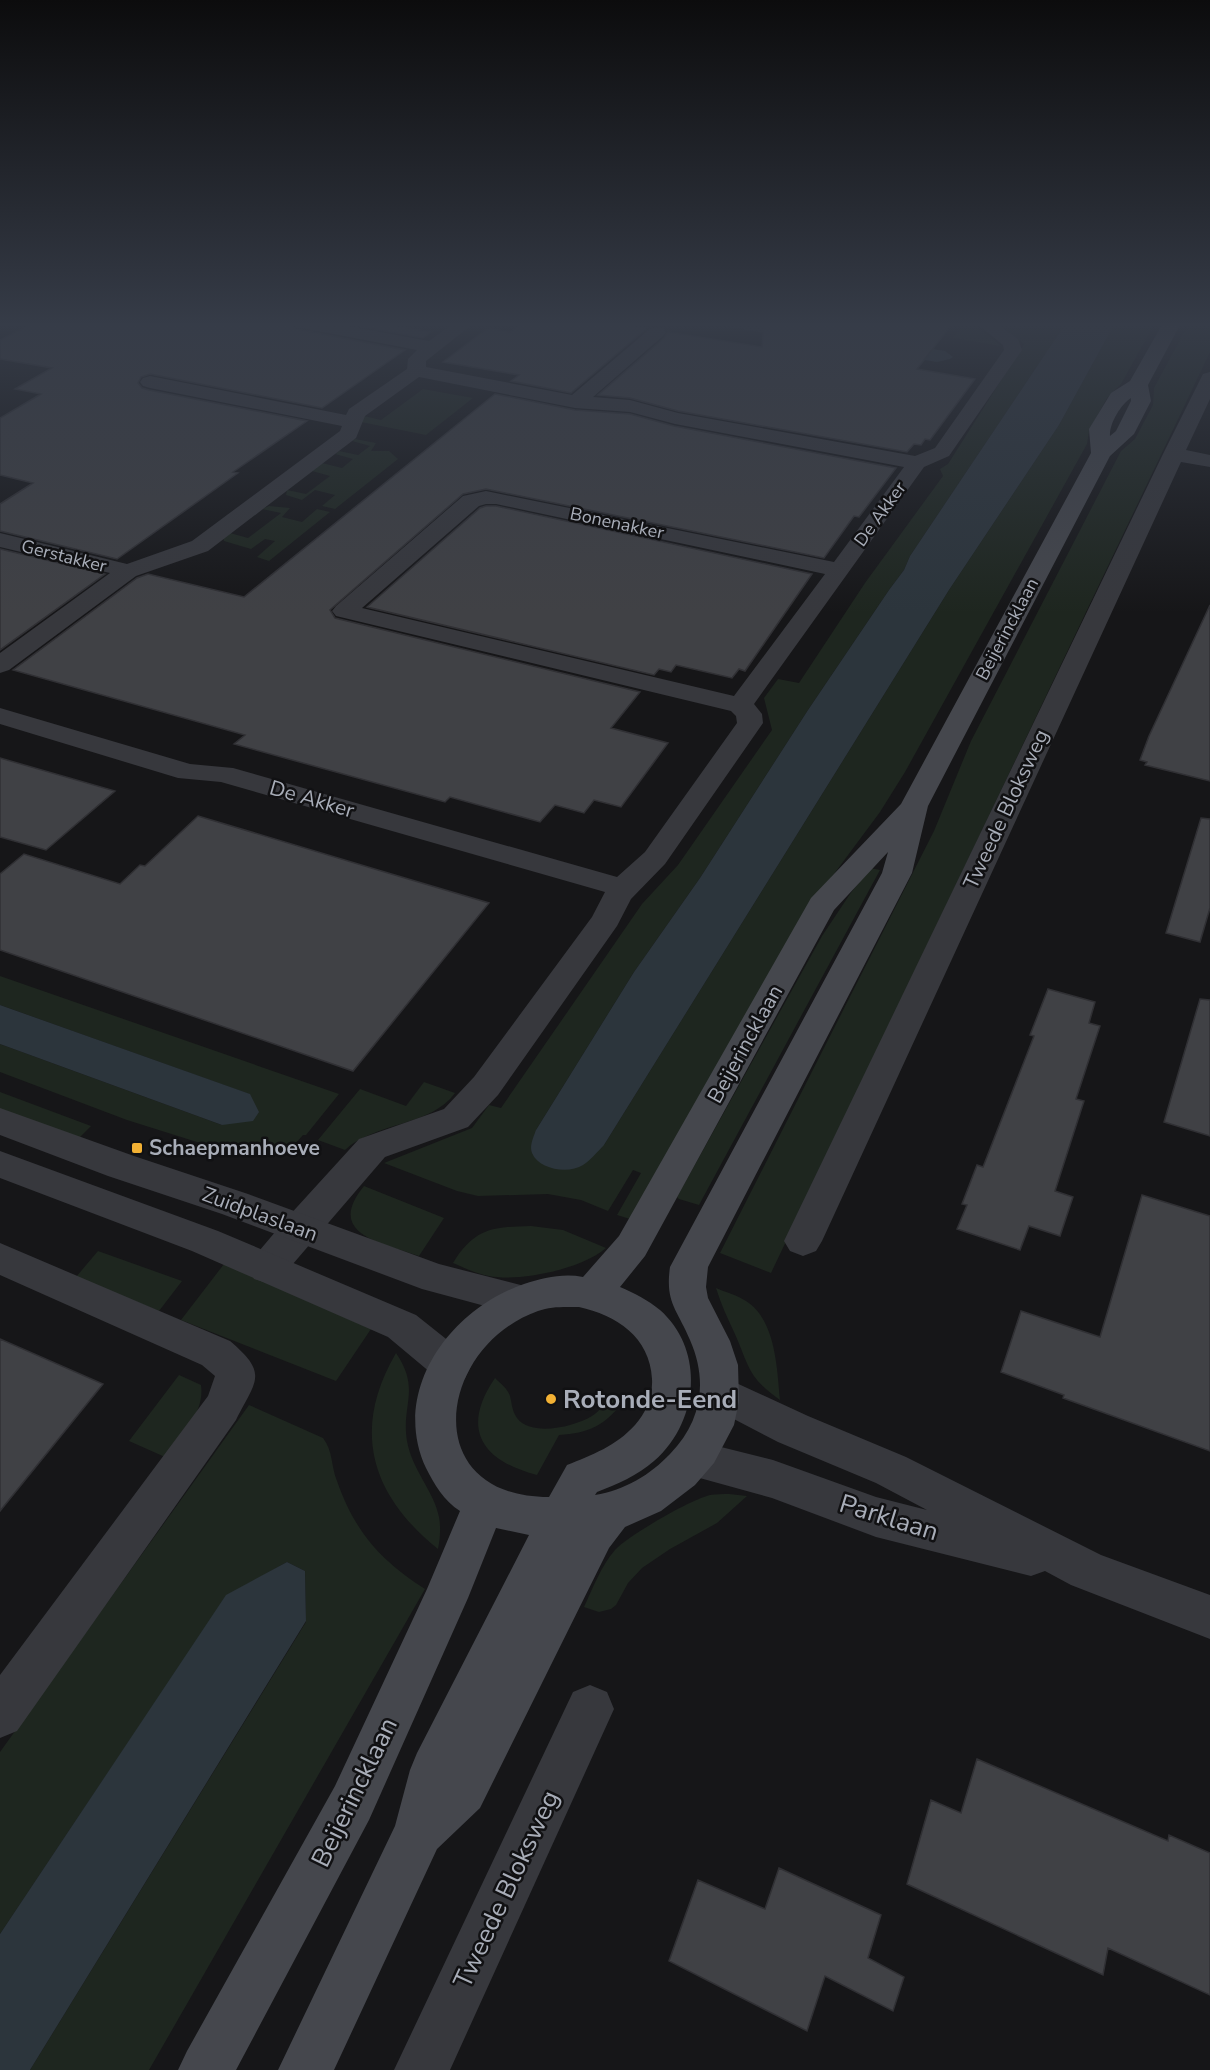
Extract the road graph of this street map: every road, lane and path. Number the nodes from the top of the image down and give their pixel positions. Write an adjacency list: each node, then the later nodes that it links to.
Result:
1 (341, 420): 6 (street)
2 (684, 420): 9 (street, De Akker)
3 (965, 420): 9 (street)
4 (1132, 420): 16 (main road, Beijerincklaan)
5 (1190, 420): 7 (street, Tweede Bloksweg)
6 (353, 422): 12 (street)
7 (1173, 454): 8 (street); 21 (street, Tweede Bloksweg)
8 (1210, 461)
9 (917, 463): 11 (street, De Akker)
10 (0, 540): 12 (street, Gerstakker)
11 (840, 570): 14 (street); 14 (street, Bonenakker)
12 (128, 571): 13 (street)
13 (0, 665)
14 (740, 705): 17 (street)
15 (0, 716): 17 (street, De Akker)
16 (914, 806): 24 (main road, Beijerincklaan); 28 (main road, Beijerincklaan)
17 (624, 888): 20 (street)
18 (0, 1121): 20 (street, Zuidplaslaan)
19 (0, 1164): 23 (street, Zuidplaslaan)
20 (300, 1228): 23 (street); 25 (street, Zuidplaslaan)
21 (803, 1241)
22 (0, 1258): 36 (street)
23 (267, 1268): 26 (street, Zuidplaslaan)
24 (591, 1294): 25 (main road); 27 (main road)
25 (522, 1300): 26 (main road)
26 (451, 1366): 30 (main road)
27 (674, 1372): 28 (main road); 32 (main road)
28 (721, 1393): 29 (main road); 33 (street, Parklaan)
29 (693, 1459): 31 (main road); 33 (street, Parklaan)
30 (484, 1504): 32 (main road); 38 (main road, Beijerincklaan)
31 (610, 1512): 32 (main road); 37 (main road)
32 (561, 1517): 37 (main road)
33 (1087, 1570): 34 (street, Parklaan)
34 (1210, 1617)
35 (590, 1709): 40 (street, Tweede Bloksweg)
36 (0, 1714)
37 (418, 1831): 39 (main road)
38 (206, 2070)
39 (306, 2070)
40 (422, 2070)

